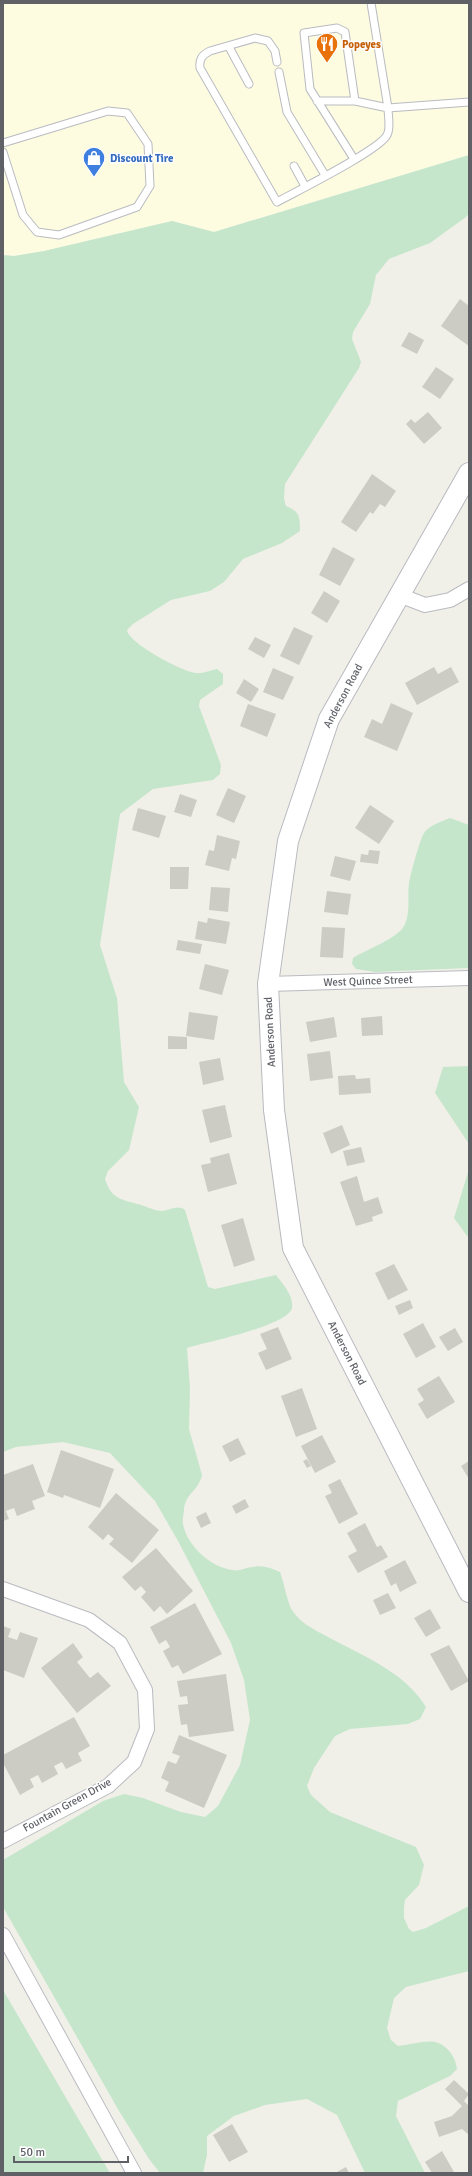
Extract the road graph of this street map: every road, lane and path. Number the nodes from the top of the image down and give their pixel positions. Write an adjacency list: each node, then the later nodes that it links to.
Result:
1 (371, 3): 9 (lane)
2 (229, 47): 3 (lane); 5 (lane); 15 (lane)
3 (277, 62)
4 (279, 72): 14 (lane)
5 (249, 84)
6 (318, 101): 7 (lane); 7 (lane); 12 (lane)
7 (355, 101): 9 (lane)
8 (469, 102): 9 (lane)
9 (388, 108): 12 (lane)
10 (3, 143): 11 (lane)
11 (3, 152)
12 (354, 160): 14 (lane)
13 (294, 166): 15 (lane)
14 (325, 176): 15 (lane)
15 (305, 186)
16 (469, 472): 18 (street, Anderson Road)
17 (469, 589): 18 (street)
18 (399, 595): 20 (street, Anderson Road)
19 (469, 978): 20 (street, West Quince Street)
20 (268, 984): 22 (street, Anderson Road)
21 (3, 1589): 23 (street, Fountain Green Drive)
22 (469, 1592)
23 (3, 1840)
24 (3, 1935): 25 (street)
25 (134, 2173)

